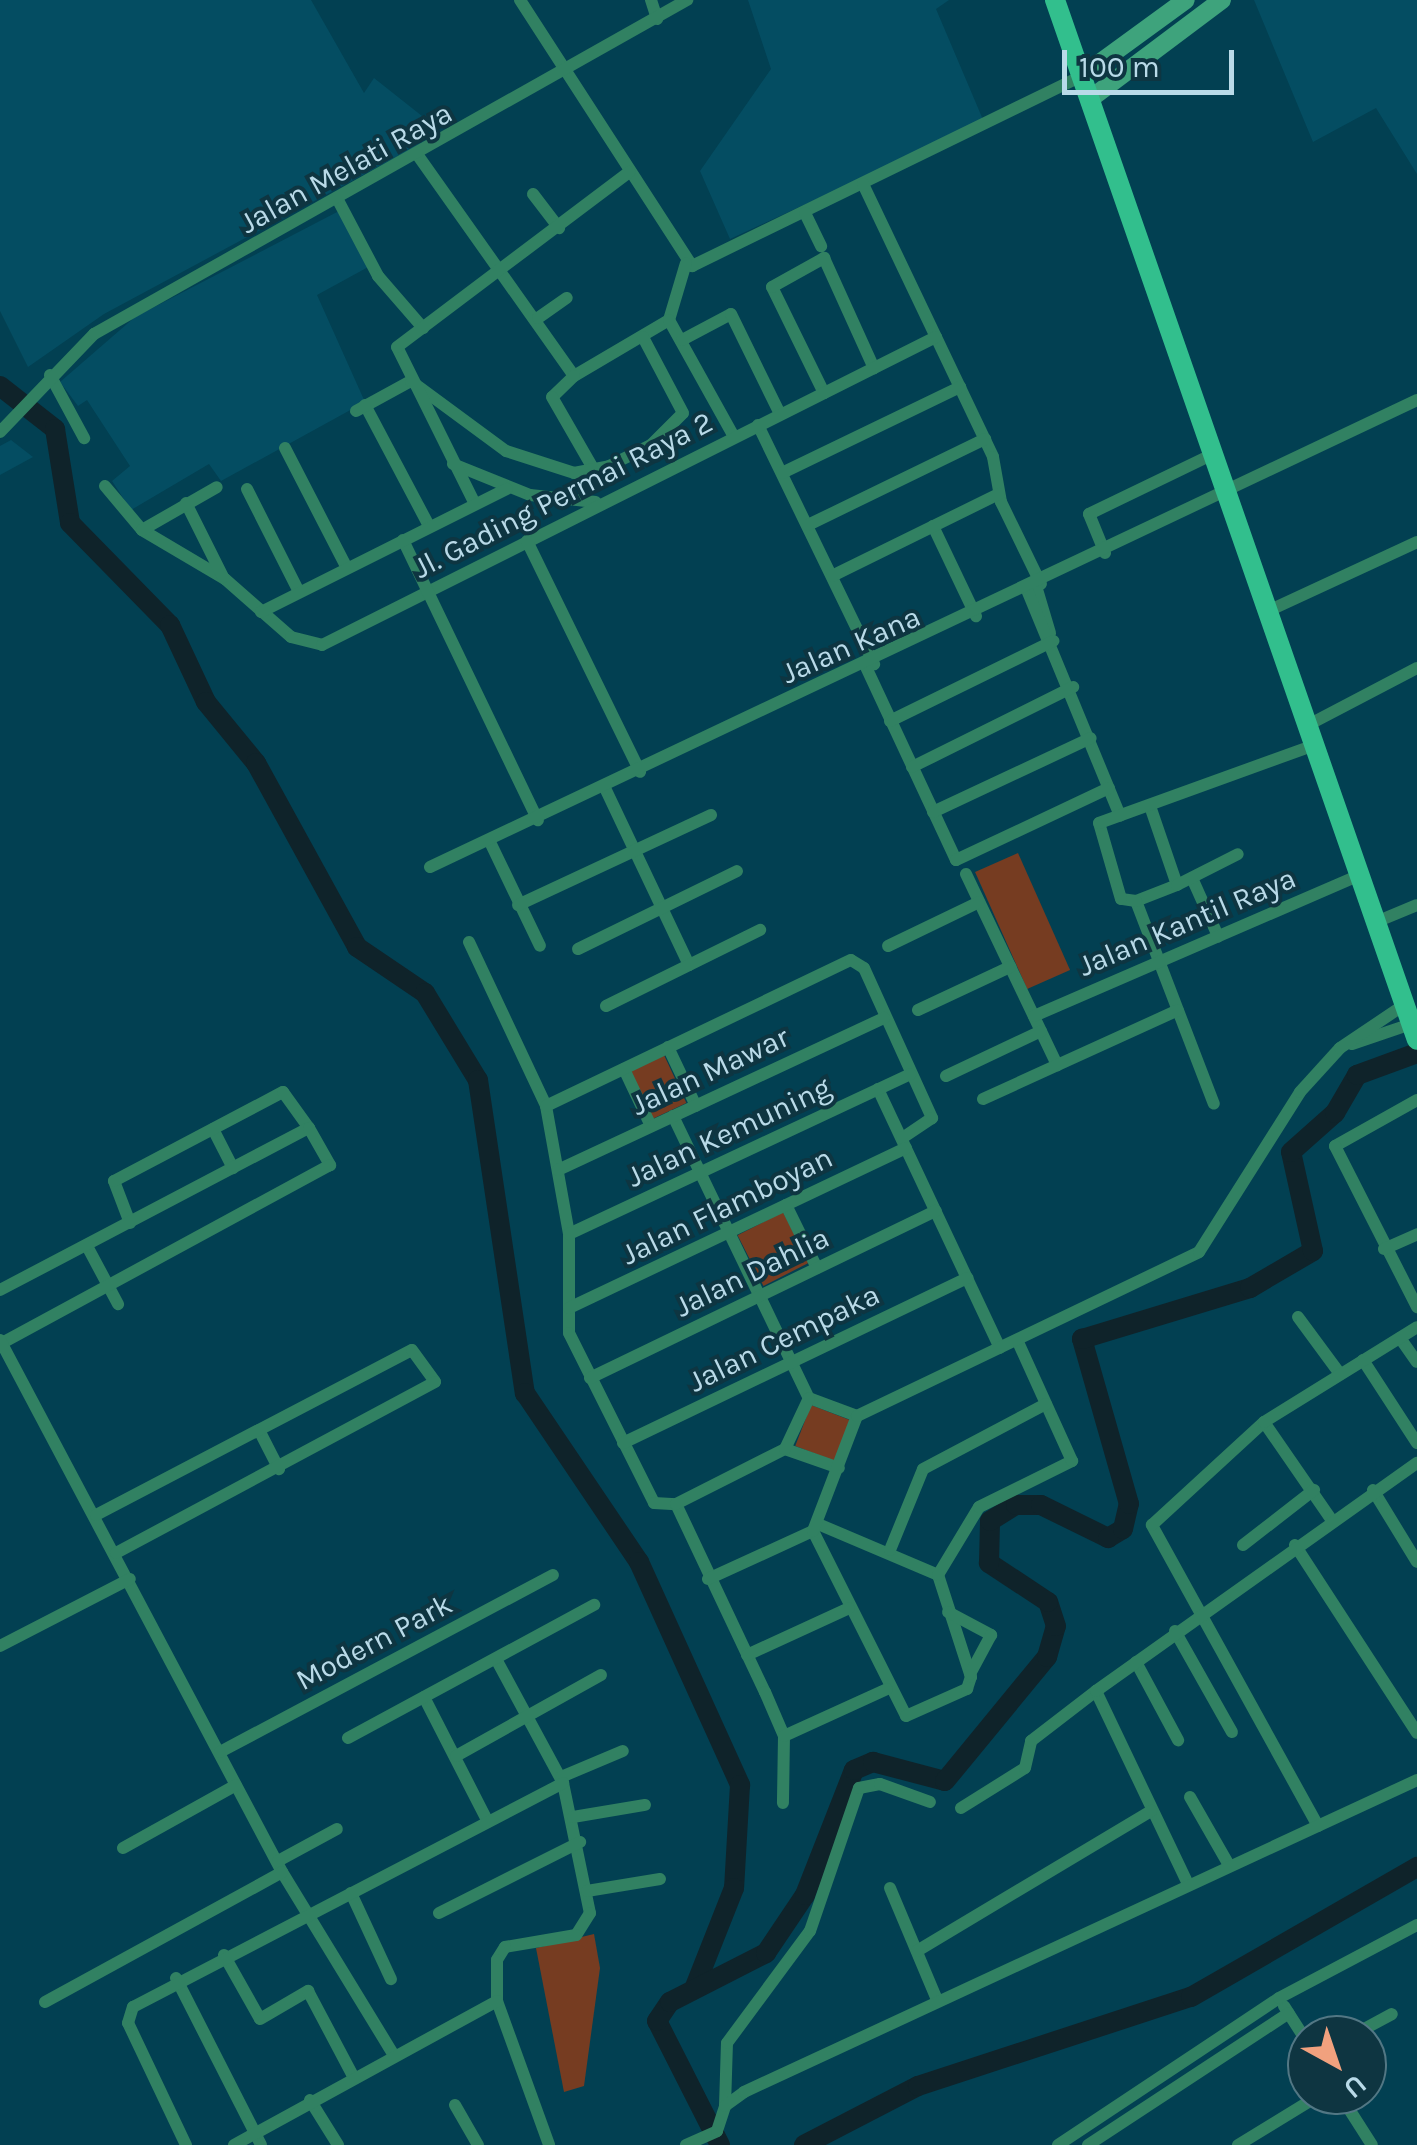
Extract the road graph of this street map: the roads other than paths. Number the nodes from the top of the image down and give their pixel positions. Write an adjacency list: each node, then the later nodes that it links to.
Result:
1 (520, 0): 8 (street)
2 (651, 0): 7 (street)
3 (687, 0): 7 (street, Jalan Melati Raya)
4 (1055, 0): 9 (main road)
5 (1186, 0): 9 (street)
6 (1222, 0): 10 (street)
7 (658, 20): 8 (street, Jalan Melati Raya)
8 (566, 75): 11 (street, Jalan Melati Raya); 12 (street)
9 (1083, 75): 10 (main road); 13 (street)
10 (1090, 99): 42 (main road)
11 (419, 158): 15 (street, Jalan Melati Raya); 20 (street)
12 (629, 172): 17 (street); 19 (street)
13 (863, 184): 16 (street); 25 (street)
14 (533, 194): 17 (street)
15 (339, 202): 24 (street); 29 (street, Jalan Melati Raya)
16 (805, 213): 18 (street); 19 (street)
17 (560, 228): 20 (street)
18 (822, 252): 28 (street); 33 (street)
19 (686, 264): 23 (street)
20 (503, 271): 22 (street); 24 (street)
21 (567, 298): 22 (street)
22 (538, 318): 30 (street)
23 (669, 320): 26 (street); 27 (street)
24 (423, 328): 31 (street)
25 (936, 337): 28 (street, Jl. Gading Permai Raya 2); 32 (street)
26 (643, 338): 30 (street); 44 (street)
27 (680, 338): 35 (street); 38 (street)
28 (874, 368): 33 (street, Jl. Gading Permai Raya 2)
29 (50, 376): 37 (street, Jalan Melati Raya); 39 (street)
30 (574, 376): 44 (street)
31 (409, 382): 43 (street); 44 (street); 56 (street)
32 (960, 387): 40 (street); 45 (street)
33 (824, 393): 35 (street, Jl. Gading Permai Raya 2)
34 (1417, 400): 50 (street, Jalan Kana)
35 (780, 414): 36 (street, Jl. Gading Permai Raya 2)
36 (758, 425): 38 (street, Jl. Gading Permai Raya 2); 45 (street)
37 (0, 432)
38 (734, 437): 52 (street, Jl. Gading Permai Raya 2)
39 (84, 438)
40 (985, 439): 51 (street); 55 (street)
41 (285, 448): 63 (street)
42 (1216, 454): 50 (main road); 62 (street)
43 (453, 464): 49 (street); 54 (street)
44 (594, 470)
45 (782, 474): 55 (street)
46 (105, 486): 58 (street)
47 (217, 487): 53 (street)
48 (248, 489): 67 (street)
49 (507, 489): 52 (street); 54 (street)
50 (1232, 493): 62 (street, Jalan Kana); 69 (main road)
51 (1000, 494): 57 (street); 66 (street)
52 (603, 502): 60 (street, Jl. Gading Permai Raya 2)
53 (186, 504): 58 (street); 65 (street)
54 (474, 504): 56 (street)
55 (808, 525): 64 (street)
56 (430, 526): 59 (street)
57 (933, 526): 64 (street); 71 (street)
58 (142, 530): 65 (street)
59 (402, 540): 63 (street); 68 (street)
60 (528, 540): 68 (street, Jl. Gading Permai Raya 2); 80 (street)
61 (1417, 542): 69 (street)
62 (1105, 554): 66 (street, Jalan Kana)
63 (347, 568): 67 (street)
64 (832, 576): 73 (street)
65 (224, 579): 70 (street, Jl. Gading Permai Raya 2)
66 (1035, 587): 71 (street, Jalan Kana); 72 (street)
67 (299, 592): 70 (street)
68 (428, 592): 70 (street, Jl. Gading Permai Raya 2); 87 (street)
69 (1270, 610): 77 (main road)
70 (261, 612)
71 (976, 616): 73 (street, Jalan Kana)
72 (1051, 638): 75 (street); 76 (street)
73 (870, 666): 76 (street); 80 (street, Jalan Kana)
74 (1417, 668): 77 (street)
75 (1072, 687): 78 (street); 79 (street)
76 (890, 721): 79 (street)
77 (1314, 734): 83 (street); 94 (main road)
78 (1091, 738): 82 (street); 84 (street)
79 (912, 767): 84 (street)
80 (640, 772): 81 (street, Jalan Kana)
81 (605, 788): 87 (street, Jalan Kana); 89 (street)
82 (1110, 788): 84 (street); 86 (street)
83 (1150, 806): 86 (street); 96 (street)
84 (933, 812)
85 (711, 815): 89 (street)
86 (1120, 816): 97 (street)
87 (538, 820): 88 (street, Jalan Kana)
88 (490, 842): 91 (street, Jalan Kana); 99 (street)
89 (636, 852): 99 (street); 101 (street)
90 (1238, 854): 95 (street)
91 (430, 867)
92 (737, 871): 101 (street)
93 (966, 874): 98 (street)
94 (1360, 875): 102 (main road); 104 (street, Jalan Kantil Raya)
95 (1192, 878): 96 (street); 104 (street)
96 (1178, 884): 97 (street)
97 (1136, 901): 109 (street)
98 (979, 902): 107 (street); 111 (street)
99 (518, 905): 106 (street)
100 (1417, 905): 102 (street)
101 (662, 908): 108 (street); 110 (street)
102 (1376, 922): 117 (main road)
103 (760, 930): 110 (street)
104 (1218, 936): 109 (street, Jalan Kantil Raya)
105 (469, 942): 129 (street)
106 (540, 946)
107 (888, 946)
108 (578, 949)
109 (1159, 962): 114 (street); 115 (street, Jalan Kantil Raya)
110 (689, 965): 112 (street)
111 (1010, 967): 113 (street); 115 (street)
112 (606, 1006)
113 (918, 1010)
114 (1178, 1010): 121 (street); 128 (street)
115 (1034, 1016): 118 (street)
116 (884, 1018): 119 (street); 123 (street); 130 (street, Jalan Mawar)
117 (1412, 1027): 120 (street); 120 (street)
118 (1040, 1031): 121 (street); 124 (street)
119 (668, 1048): 122 (street); 130 (street)
120 (1340, 1048): 158 (street)
121 (1057, 1065): 126 (street)
122 (624, 1068): 129 (street); 132 (street)
123 (910, 1074): 125 (street, Jalan Kemuning); 135 (street)
124 (946, 1076)
125 (878, 1089): 135 (street); 138 (street, Jalan Kemuning)
126 (983, 1099)
127 (1417, 1100): 146 (street)
128 (1214, 1104)
129 (546, 1106): 137 (street)
130 (696, 1106): 131 (street, Jalan Mawar)
131 (673, 1116): 132 (street, Jalan Mawar); 138 (street)
132 (651, 1126): 137 (street, Jalan Mawar)
133 (309, 1128): 134 (street); 136 (street); 149 (street)
134 (213, 1129): 136 (street); 141 (street)
135 (904, 1143): 139 (street, Jalan Flamboyan); 140 (street)
136 (233, 1168): 141 (street)
137 (558, 1170): 143 (street)
138 (700, 1173): 142 (street); 143 (street, Jalan Kemuning)
139 (786, 1205): 142 (street, Jalan Flamboyan); 147 (street)
140 (936, 1211): 147 (street, Jalan Dahlia); 148 (street)
141 (130, 1223): 145 (street)
142 (729, 1233): 151 (street); 154 (street, Jalan Flamboyan)
143 (569, 1234): 154 (street)
144 (1417, 1234): 146 (street)
145 (88, 1246): 149 (street); 150 (street)
146 (1384, 1249): 153 (street)
147 (816, 1268): 151 (street, Jalan Dahlia)
148 (967, 1278): 160 (street); 162 (street, Jalan Cempaka)
149 (109, 1286): 152 (street); 159 (street)
150 (0, 1290)
151 (760, 1296): 162 (street); 165 (street, Jalan Dahlia)
152 (118, 1304)
153 (1417, 1307)
154 (569, 1308): 165 (street)
155 (1298, 1317): 164 (street)
156 (1417, 1327): 157 (street)
157 (1400, 1338): 161 (street); 163 (street)
158 (1016, 1340): 160 (street); 167 (street)
159 (1, 1342): 180 (street)
160 (1000, 1348): 168 (street)
161 (1363, 1360): 164 (street); 172 (street)
162 (792, 1362): 166 (street); 171 (street, Jalan Cempaka)
163 (1417, 1362)
164 (1340, 1374): 169 (street)
165 (590, 1378): 171 (street)
166 (809, 1398): 168 (street); 173 (street)
167 (1046, 1404): 186 (street); 190 (street)
168 (858, 1416): 176 (street)
169 (1264, 1422): 177 (street); 197 (street)
170 (259, 1430): 175 (street); 175 (street); 180 (street)
171 (623, 1444): 179 (street)
172 (1417, 1444)
173 (785, 1449): 176 (street); 179 (street)
174 (1417, 1463): 178 (street)
175 (279, 1468): 188 (street)
176 (839, 1468): 182 (street)
177 (1314, 1490): 181 (street); 184 (street)
178 (1372, 1490): 181 (street); 189 (street)
179 (676, 1504): 192 (street)
180 (96, 1515): 188 (street)
181 (1331, 1519): 185 (street)
182 (815, 1527): 183 (street); 187 (street); 192 (street)
183 (840, 1534): 186 (street); 187 (street)
184 (1242, 1544)
185 (1295, 1545): 197 (street); 210 (street)
186 (890, 1550): 190 (street)
187 (823, 1552): 195 (street)
188 (116, 1553): 193 (street)
189 (1417, 1562)
190 (938, 1575): 196 (street)
191 (552, 1576): 215 (street, Modern Park)
192 (708, 1578): 200 (street)
193 (130, 1579): 199 (street); 215 (street)
194 (594, 1605): 201 (street)
195 (849, 1608): 200 (street); 205 (street)
196 (948, 1612): 203 (street); 203 (street)
197 (1201, 1613): 198 (street); 228 (street)
198 (1175, 1631): 202 (street); 209 (street)
199 (0, 1646)
200 (747, 1655): 211 (street)
201 (496, 1660): 207 (street); 208 (street)
202 (1136, 1662): 206 (street); 213 (street)
203 (970, 1674): 205 (street)
204 (601, 1676): 208 (street)
205 (887, 1689): 211 (street)
206 (1096, 1690): 224 (street); 225 (street)
207 (424, 1698): 212 (street); 216 (street)
208 (530, 1719): 216 (street); 217 (street)
209 (1232, 1732)
210 (1417, 1733)
211 (784, 1736): 221 (street)
212 (348, 1738)
213 (1178, 1740)
214 (624, 1751): 217 (street)
215 (220, 1752): 219 (street)
216 (456, 1756): 227 (street)
217 (562, 1780): 226 (street); 227 (street)
218 (1417, 1780): 228 (street)
219 (236, 1785): 231 (street); 233 (street)
220 (1190, 1797): 232 (street)
221 (783, 1802)
222 (930, 1802): 257 (street)
223 (646, 1805): 226 (street)
224 (961, 1808)
225 (1151, 1811): 235 (street); 242 (street)
226 (572, 1817): 230 (street)
227 (488, 1822): 238 (street)
228 (1318, 1826): 232 (street)
229 (337, 1829): 233 (street)
230 (580, 1842): 237 (street); 239 (street)
231 (122, 1848)
232 (1229, 1865): 235 (street)
233 (280, 1866): 240 (street); 249 (street)
234 (660, 1879): 237 (street)
235 (1188, 1884): 247 (street)
236 (890, 1888): 242 (street)
237 (587, 1891): 248 (street)
238 (352, 1893): 240 (street); 245 (street)
239 (438, 1913)
240 (307, 1915): 243 (street); 253 (street)
241 (1417, 1925): 246 (street)
242 (917, 1951): 247 (street)
243 (224, 1955): 244 (street); 254 (street)
244 (176, 1978): 260 (street); 262 (street)
245 (391, 1979)
246 (1279, 1998): 250 (street); 267 (street)
247 (937, 2000): 257 (street)
248 (497, 2001): 253 (street); 266 (street)
249 (45, 2002)
250 (1289, 2013): 268 (street)
251 (1392, 2014): 252 (street)
252 (1387, 2017)
253 (393, 2054): 254 (street)
254 (352, 2076): 255 (street)
255 (310, 2100): 260 (street); 264 (street)
256 (455, 2105): 265 (street)
257 (725, 2106): 261 (street)
258 (1287, 2115): 269 (street)
259 (1353, 2115): 270 (street)
260 (258, 2139): 263 (street)
261 (691, 2142)
262 (186, 2145)
263 (234, 2145)
264 (338, 2145)
265 (478, 2145)
266 (549, 2145)
267 (1058, 2145)
268 (1088, 2145)
269 (1238, 2145)
270 (1372, 2145)

